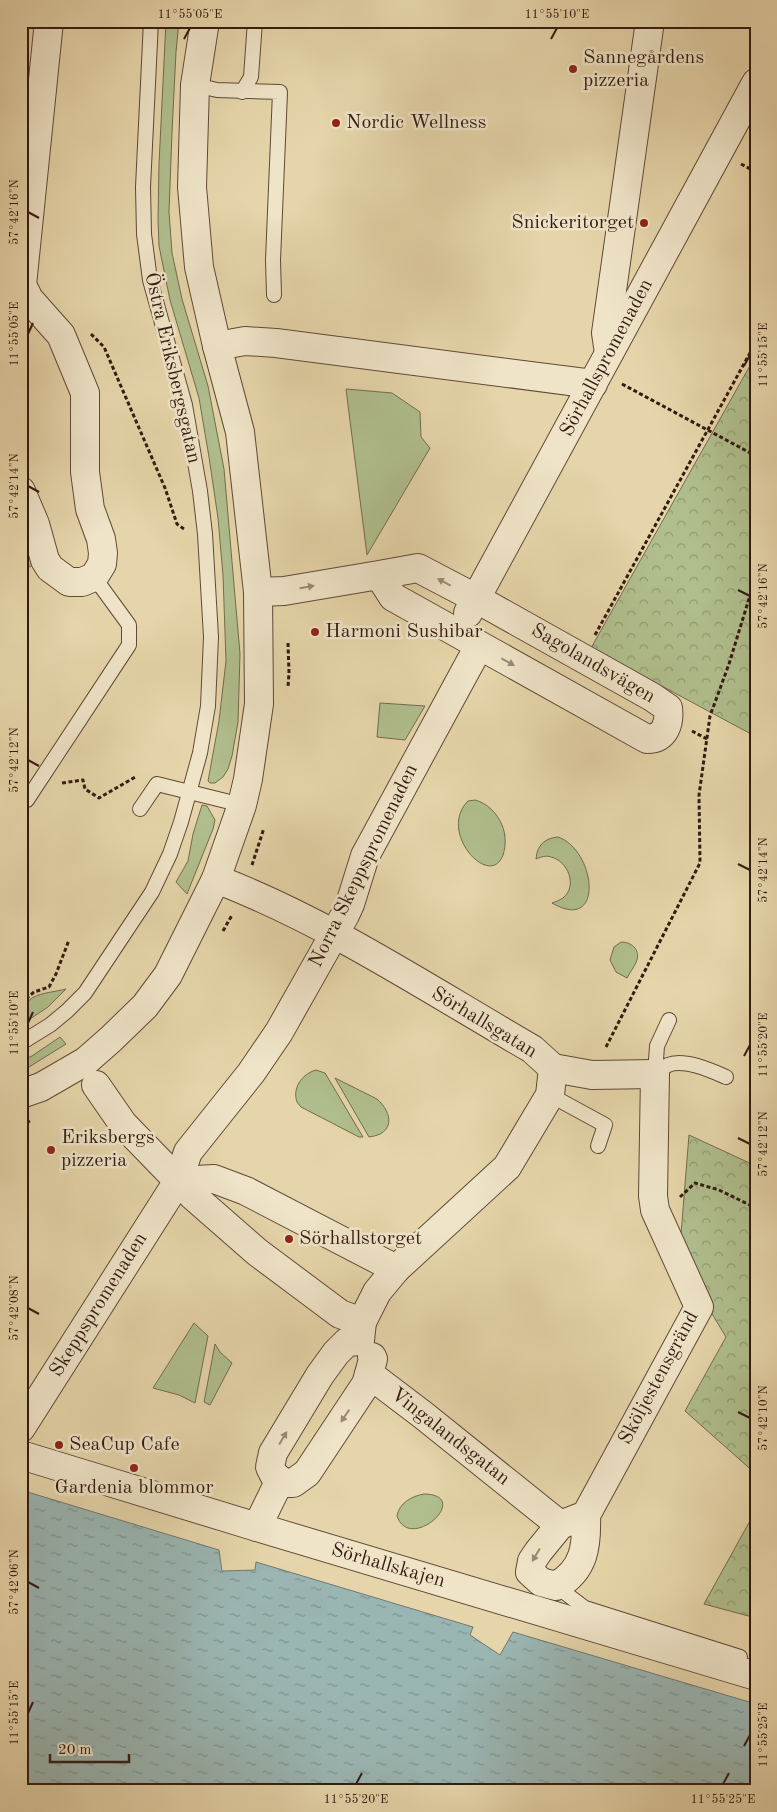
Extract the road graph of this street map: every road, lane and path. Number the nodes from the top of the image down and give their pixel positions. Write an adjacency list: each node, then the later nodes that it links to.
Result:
1 (49, 21): 10 (street)
2 (151, 21): 17 (lane, Östra Eriksbergsgatan)
3 (205, 21): 7 (street)
4 (255, 21): 8 (lane)
5 (650, 21): 13 (street)
6 (756, 83): 13 (street, Sörhallspromenaden)
7 (195, 85): 8 (lane); 12 (street)
8 (242, 92): 9 (lane)
9 (274, 295)
10 (61, 335): 17 (path); 20 (street)
11 (756, 342): 14 (path)
12 (217, 346): 13 (street); 21 (street)
13 (601, 370): 14 (path); 22 (street, Sörhallspromenaden)
14 (707, 431): 15 (path); 24 (path)
15 (756, 456)
16 (21, 491): 20 (street)
17 (205, 534): 27 (lane, Östra Eriksbergsgatan)
18 (379, 575): 21 (street, Sagolandsvägen, one-way to 18); 22 (street, Sagolandsvägen, one-way to 18); 23 (street, Sagolandsvägen)
19 (756, 576): 39 (path)
20 (94, 577): 26 (lane)
21 (258, 592): 29 (street)
22 (477, 599): 23 (street, Sörhallspromenaden); 24 (street, Sagolandsvägen)
23 (468, 639): 24 (street, Sagolandsvägen, one-way to 24); 32 (street, Norra Skeppspromenaden)
24 (583, 658)
25 (157, 784): 26 (path); 27 (lane); 30 (lane)
26 (36, 787): 28 (lane)
27 (189, 793): 29 (lane); 36 (lane, Östra Eriksbergsgatan)
28 (27, 800)
29 (242, 805): 31 (street)
30 (140, 809)
31 (216, 879): 32 (street, Sörhallsgatan); 42 (street)
32 (334, 934): 37 (street, Sörhallsgatan); 45 (street, Norra Skeppspromenaden)
33 (68, 940): 34 (path)
34 (21, 1003)
35 (669, 1020): 38 (lane)
36 (21, 1043)
37 (553, 1068): 39 (street); 43 (street, Sörhallsgatan)
38 (655, 1074): 39 (street); 40 (lane); 46 (street, Sköljestensgränd)
39 (592, 1075)
40 (726, 1077)
41 (96, 1085): 45 (street)
42 (21, 1094)
43 (550, 1095): 44 (lane); 48 (street, Sörhallsgatan)
44 (598, 1146)
45 (178, 1181): 48 (street); 49 (street); 51 (street, Skeppspromenaden)
46 (653, 1196): 47 (path); 54 (street, Sköljestensgränd)
47 (756, 1208)
48 (396, 1269): 49 (street, Sörhallsgatan)
49 (361, 1332): 50 (street); 53 (street, one-way to 49)
50 (369, 1374): 53 (street, one-way to 53); 55 (street, Vingalandsgatan)
51 (21, 1428)
52 (21, 1455): 56 (street, Sörhallskajen)
53 (280, 1480): 56 (street)
54 (586, 1515): 55 (street); 57 (street)
55 (560, 1525): 57 (street, one-way to 57)
56 (257, 1527): 58 (street, Sörhallskajen)
57 (556, 1586): 58 (street); 59 (lane)
58 (546, 1612): 60 (street, Sörhallskajen)
59 (756, 1662)
60 (756, 1676)

